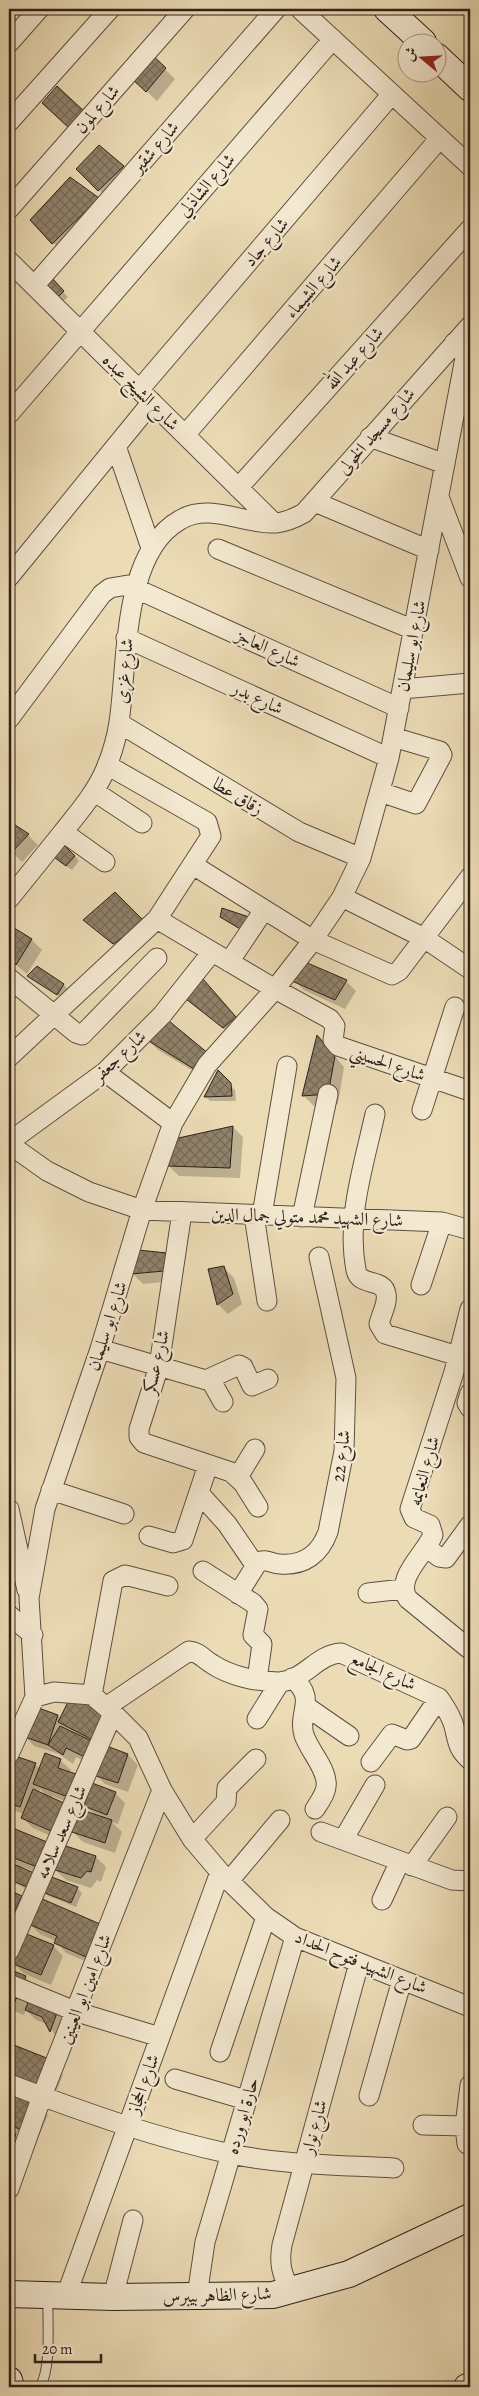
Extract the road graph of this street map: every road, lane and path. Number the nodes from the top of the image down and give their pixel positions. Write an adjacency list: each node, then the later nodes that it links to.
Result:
1 (39, 9): 9 (street)
2 (110, 9): 13 (street)
3 (185, 9): 16 (street, شارع لمون)
4 (276, 9): 19 (street, شارع شقير)
5 (300, 9): 8 (street)
6 (387, 9): 7 (main road)
7 (412, 32)
8 (333, 39): 12 (street); 21 (street, شارع الشاذلي)
9 (9, 43)
10 (446, 65): 11 (main road)
11 (470, 88)
12 (392, 94): 14 (street); 23 (street, شارع جاد)
13 (9, 122)
14 (440, 138): 15 (street); 25 (street, شارع الشيماء)
15 (470, 166)
16 (9, 210)
17 (470, 229): 29 (street, شارع عبد الله)
18 (9, 261): 19 (street, شارع الشيخ عبده)
19 (34, 286): 21 (street, شارع الشيخ عبده)
20 (470, 326): 22 (street, شارع مسجد الخولى)
21 (79, 330): 23 (street, شارع الشيخ عبده); 24 (street, شارع الشاذلي)
22 (454, 344): 26 (street, شارع مسجد الخولى); 28 (street, شارع ابو سليمان)
23 (145, 396): 25 (street, شارع الشيخ عبده); 27 (street, شارع جاد)
24 (9, 414)
25 (185, 435): 29 (street, شارع الشيخ عبده)
26 (370, 437): 28 (street); 31 (street, شارع مسجد الخولى)
27 (116, 446): 33 (street); 37 (street, شارع جاد)
28 (445, 464): 30 (street, شارع ابو سليمان)
29 (238, 488): 32 (street, شارع الشيخ عبده)
30 (439, 497): 35 (street, شارع ابو سليمان); 36 (street)
31 (315, 502): 32 (street, شارع مسجد الخولى); 35 (street)
32 (274, 523): 33 (street, شارع غزى)
33 (151, 548): 38 (street, شارع غزى)
34 (218, 549): 39 (street)
35 (429, 550): 39 (street, شارع ابو سليمان)
36 (468, 565)
37 (9, 577)
38 (137, 588): 40 (street, شارع غزى); 43 (street, شارع العاجز); 44 (street)
39 (414, 630): 42 (street, شارع ابو سليمان)
40 (126, 638): 45 (street, شارع غزى); 47 (street, شارع بدر)
41 (470, 682): 42 (street)
42 (402, 689): 43 (street, شارع ابو سليمان)
43 (399, 708): 46 (street, شارع ابو سليمان)
44 (9, 719)
45 (119, 723): 48 (street, شارع غزى); 53 (street, زقاق عطا)
46 (394, 737): 47 (street, شارع ابو سليمان); 50 (street)
47 (389, 758): 50 (street, شارع ابو سليمان)
48 (107, 765): 49 (street, شارع غزى); 55 (street)
49 (95, 792): 51 (street); 52 (street, شارع غزى)
50 (380, 792): 53 (street, شارع ابو سليمان)
51 (142, 823)
52 (63, 832): 54 (street); 58 (street, شارع غزى)
53 (361, 858): 57 (street, شارع ابو سليمان)
54 (105, 862)
55 (193, 864): 59 (street); 60 (street)
56 (470, 877): 61 (street)
57 (342, 897): 61 (street); 62 (street, شارع ابو سليمان)
58 (9, 899)
59 (264, 910): 62 (street); 65 (street)
60 (157, 919): 63 (street); 70 (street)
61 (424, 938): 62 (street); 66 (street)
62 (312, 940): 68 (street, شارع ابو سليمان)
63 (212, 952): 65 (street); 73 (street, شارع جعفر)
64 (157, 958): 70 (street)
65 (229, 962): 68 (street)
66 (470, 969)
67 (9, 978): 70 (street)
68 (275, 989): 74 (street, شارع الحسيني); 79 (street, شارع ابو سليمان)
69 (455, 1007): 74 (street)
70 (54, 1015): 71 (street)
71 (9, 1057)
72 (287, 1066): 83 (street)
73 (105, 1072): 79 (street); 80 (street, شارع جعفر)
74 (432, 1078): 75 (street, شارع الحسيني); 77 (street)
75 (470, 1091)
76 (328, 1094): 84 (street)
77 (422, 1110)
78 (375, 1114): 85 (street)
79 (173, 1123): 81 (street, شارع ابو سليمان)
80 (9, 1143): 81 (street, شارع الشهيد محمد متولي جمال الدين)
81 (142, 1210): 82 (street, شارع الشهيد محمد متولي جمال الدين); 92 (street, شارع ابو سليمان)
82 (182, 1212): 83 (street, شارع الشهيد محمد متولي جمال الدين); 93 (street, شارع عسكر)
83 (258, 1215): 84 (street, شارع الشهيد محمد متولي جمال الدين); 90 (street)
84 (302, 1216): 85 (street, شارع الشهيد محمد متولي جمال الدين)
85 (352, 1218): 86 (street, شارع الشهيد محمد متولي جمال الدين); 94 (street)
86 (442, 1222): 87 (street, شارع الشهيد محمد متولي جمال الدين); 89 (street)
87 (470, 1230)
88 (319, 1257): 111 (street, شارع 22)
89 (420, 1286)
90 (267, 1301)
91 (470, 1309): 94 (street, شارع النعايمه)
92 (100, 1349): 93 (street); 103 (street, شارع ابو سليمان)
93 (159, 1366): 96 (street); 101 (street, شارع عسكر)
94 (461, 1368): 110 (street, شارع النعايمه)
95 (268, 1379): 96 (street)
96 (210, 1380): 98 (street)
97 (470, 1393): 99 (street)
98 (223, 1402)
99 (470, 1408)
100 (255, 1449): 102 (street)
101 (208, 1465): 102 (street, شارع عسكر); 104 (street)
102 (238, 1477): 105 (street)
103 (51, 1490): 107 (street); 117 (street, شارع ابو سليمان)
104 (199, 1493): 109 (street); 111 (street)
105 (258, 1507)
106 (9, 1509): 117 (street)
107 (124, 1514)
108 (470, 1525): 110 (street)
109 (149, 1536)
110 (426, 1547): 114 (street, شارع النعايمه)
111 (255, 1565): 116 (street)
112 (203, 1571): 116 (street)
113 (168, 1586): 125 (street, شارع سعد سلامه)
114 (403, 1589): 115 (street); 120 (street)
115 (368, 1593)
116 (238, 1594): 121 (street)
117 (29, 1598): 119 (street, شارع ابو سليمان)
118 (9, 1615): 119 (street)
119 (33, 1635): 123 (street, شارع ابو سليمان)
120 (468, 1648)
121 (257, 1680): 122 (street); 125 (street)
122 (286, 1680): 124 (street, شارع الجامع); 126 (street); 127 (street)
123 (35, 1697): 125 (street); 129 (street, شارع ابو سليمان)
124 (439, 1698): 131 (street); 132 (street)
125 (104, 1705): 134 (street, شارع الشهيد فتوح الحداد); 147 (street, شارع سعد سلامه)
126 (307, 1707): 128 (street); 135 (street)
127 (257, 1719)
128 (349, 1736)
129 (9, 1754)
130 (256, 1758): 139 (street)
131 (470, 1760)
132 (371, 1762)
133 (375, 1785): 140 (street)
134 (162, 1790): 139 (street, شارع الشهيد فتوح الحداد); 152 (street, شارع امين ابو العينين)
135 (315, 1809)
136 (447, 1817): 141 (street)
137 (280, 1820): 142 (street)
138 (321, 1832): 140 (street)
139 (192, 1840): 142 (street, شارع الشهيد فتوح الحداد)
140 (343, 1840): 141 (street)
141 (406, 1863): 143 (street); 144 (street)
142 (224, 1876): 145 (street, شارع الشهيد فتوح الحداد); 153 (street, شارع الحجاز)
143 (469, 1883)
144 (382, 1900)
145 (266, 1917): 146 (street, شارع الشهيد فتوح الحداد); 154 (street)
146 (295, 1937): 148 (street, شارع الشهيد فتوح الحداد); 160 (street, حارة ابو ورده)
147 (9, 1951)
148 (359, 1962): 149 (street, شارع الشهيد فتوح الحداد); 164 (street, شارع نوار)
149 (402, 1980): 151 (street, شارع الشهيد فتوح الحداد); 159 (street)
150 (9, 1984): 152 (street)
151 (470, 2007)
152 (77, 2012): 153 (street); 158 (street, شارع امين ابو العينين)
153 (160, 2038): 162 (street, شارع الحجاز)
154 (220, 2052)
155 (175, 2079): 160 (street)
156 (9, 2084): 158 (street)
157 (470, 2085): 161 (street)
158 (42, 2096): 162 (street); 166 (street, شارع امين ابو العينين)
159 (369, 2096)
160 (246, 2100): 163 (street, حارة ابو ورده)
161 (423, 2125)
162 (128, 2126): 163 (street); 171 (street, شارع الحجاز)
163 (231, 2154): 164 (street); 172 (street, حارة ابو ورده)
164 (304, 2164): 165 (street); 169 (street, شارع نوار)
165 (394, 2168)
166 (9, 2189)
167 (470, 2216): 169 (main road, شارع الظاهر بيبرس)
168 (133, 2220): 173 (street)
169 (291, 2290): 172 (main road, شارع الظاهر بيبرس)
170 (9, 2294): 171 (main road, شارع الظاهر بيبرس)
171 (57, 2296): 173 (main road, شارع الظاهر بيبرس); 176 (lane)
172 (197, 2296): 173 (main road, شارع الظاهر بيبرس)
173 (113, 2297)
174 (9, 2380): 175 (main road)
175 (11, 2387)
176 (40, 2387)

